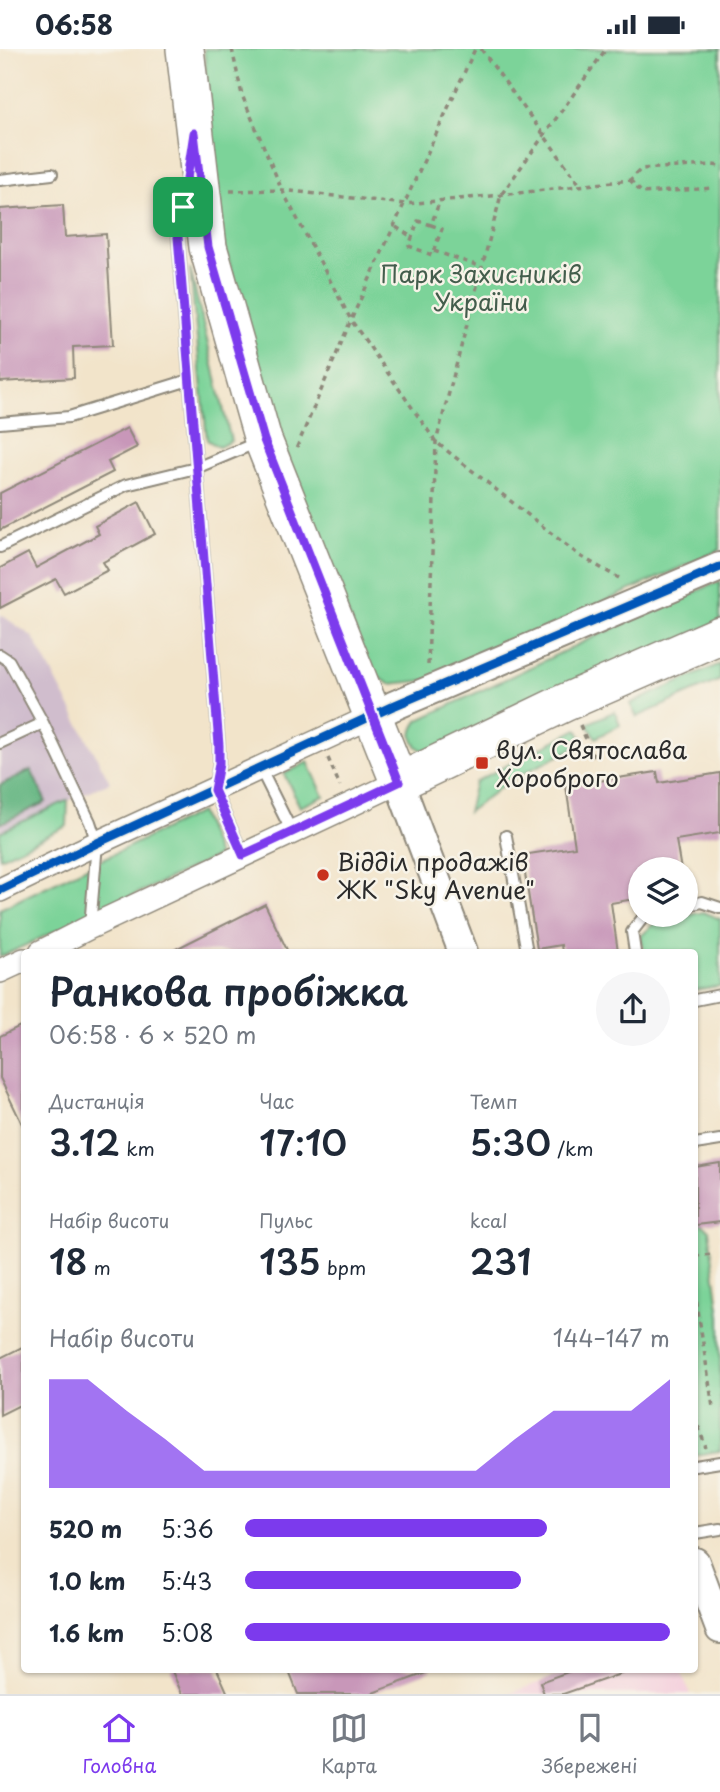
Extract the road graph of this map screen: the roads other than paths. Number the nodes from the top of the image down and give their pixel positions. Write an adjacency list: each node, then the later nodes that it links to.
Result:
1 (185, 49): 2 (main road)
2 (194, 133): 5 (lane); 7 (main road)
3 (52, 174): 4 (lane)
4 (0, 180)
5 (189, 380): 6 (lane); 8 (lane)
6 (0, 423)
7 (279, 446): 8 (lane); 13 (main road)
8 (196, 468): 9 (lane); 18 (lane)
9 (0, 547)
10 (720, 567): 13 (street)
11 (720, 635): 17 (main road)
12 (0, 655): 14 (lane)
13 (373, 716): 16 (street); 17 (main road)
14 (43, 723): 15 (lane); 21 (lane)
15 (0, 743)
16 (260, 768): 18 (street); 19 (lane)
17 (399, 782): 19 (street); 29 (street)
18 (214, 790): 21 (street); 22 (lane)
19 (292, 832): 22 (street)
20 (506, 835): 30 (lane)
21 (97, 843): 23 (street); 26 (lane)
22 (243, 855): 26 (street)
23 (0, 890)
24 (698, 903): 25 (lane)
25 (720, 908)
26 (90, 927): 28 (street)
27 (636, 927): 31 (lane)
28 (50, 949)
29 (462, 949)
30 (526, 949)
31 (635, 949)
32 (21, 961): 33 (street)
33 (0, 971)
34 (720, 995): 35 (lane)
35 (698, 999)
36 (720, 1140): 37 (lane)
37 (698, 1144)
38 (720, 1462): 39 (lane)
39 (698, 1466)
40 (720, 1529): 41 (lane)
41 (698, 1533)
42 (698, 1570): 43 (street)
43 (720, 1629)

